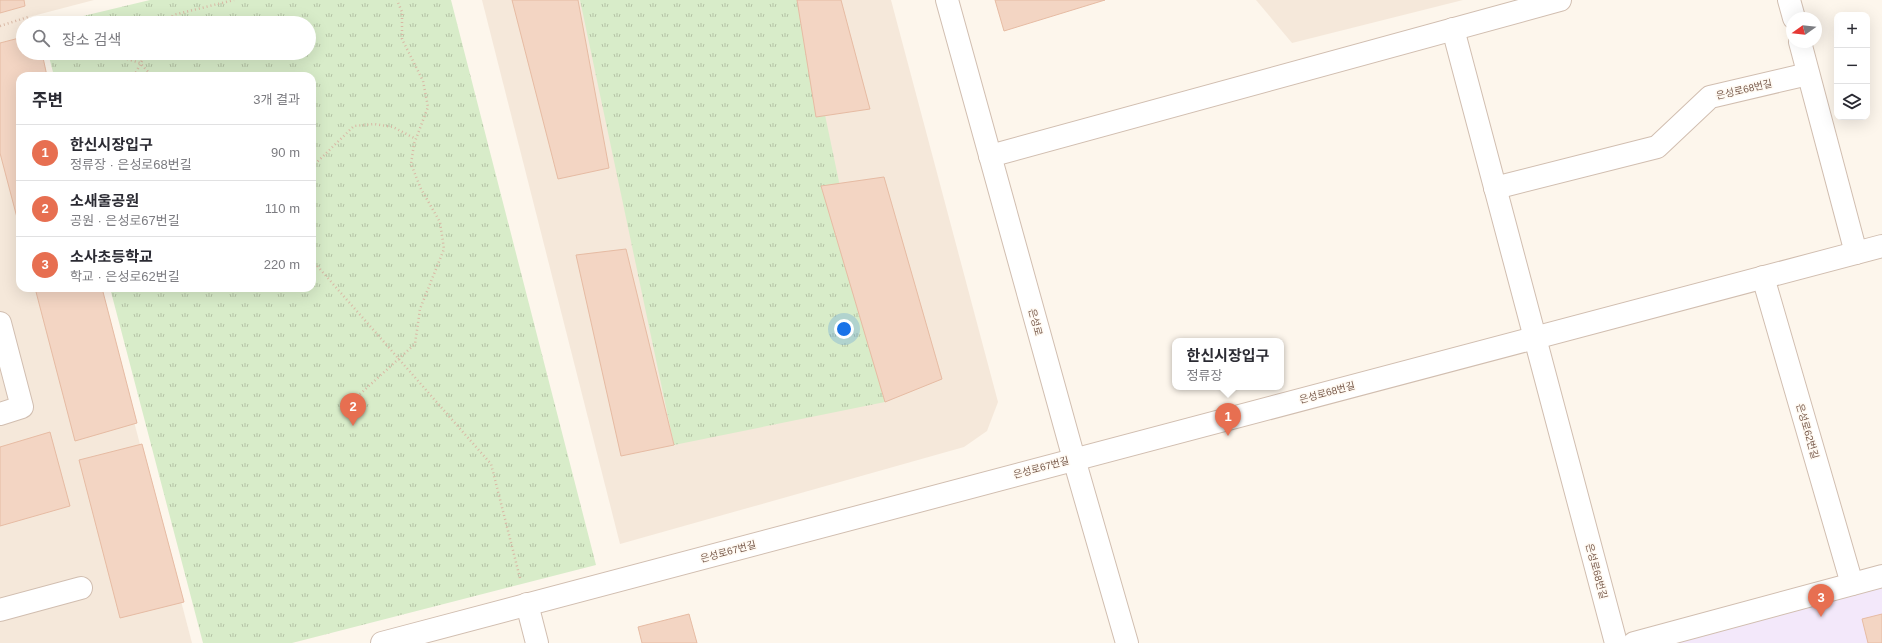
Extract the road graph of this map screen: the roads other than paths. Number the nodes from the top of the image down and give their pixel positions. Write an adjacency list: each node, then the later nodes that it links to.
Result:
1 (947, 0): 8 (street, 은성로)
2 (1560, 0): 5 (street)
3 (1789, 0): 4 (street)
4 (1792, 12)
5 (1453, 29): 8 (street); 9 (street, 은성로68번길)
6 (1802, 48): 7 (street)
7 (1808, 74): 9 (street, 은성로68번길); 11 (street)
8 (990, 156): 16 (street, 은성로)
9 (1495, 188): 14 (street, 은성로68번길)
10 (1882, 246): 11 (street, 은성로68번길)
11 (1856, 253): 12 (street, 은성로68번길)
12 (1763, 277): 14 (street, 은성로68번길); 18 (street, 은성로62번길)
13 (0, 323): 15 (street)
14 (1535, 338): 16 (street, 은성로68번길); 25 (street, 은성로68번길)
15 (0, 414)
16 (1074, 459): 20 (street, 은성로67번길); 24 (street, 은성로)
17 (1882, 576): 18 (street)
18 (1852, 584): 26 (street)
19 (80, 588): 21 (street)
20 (527, 604): 22 (street, 은성로67번길); 23 (street)
21 (0, 610)
22 (382, 643)
23 (537, 643)
24 (1127, 643)
25 (1616, 643)
26 (1634, 643)

